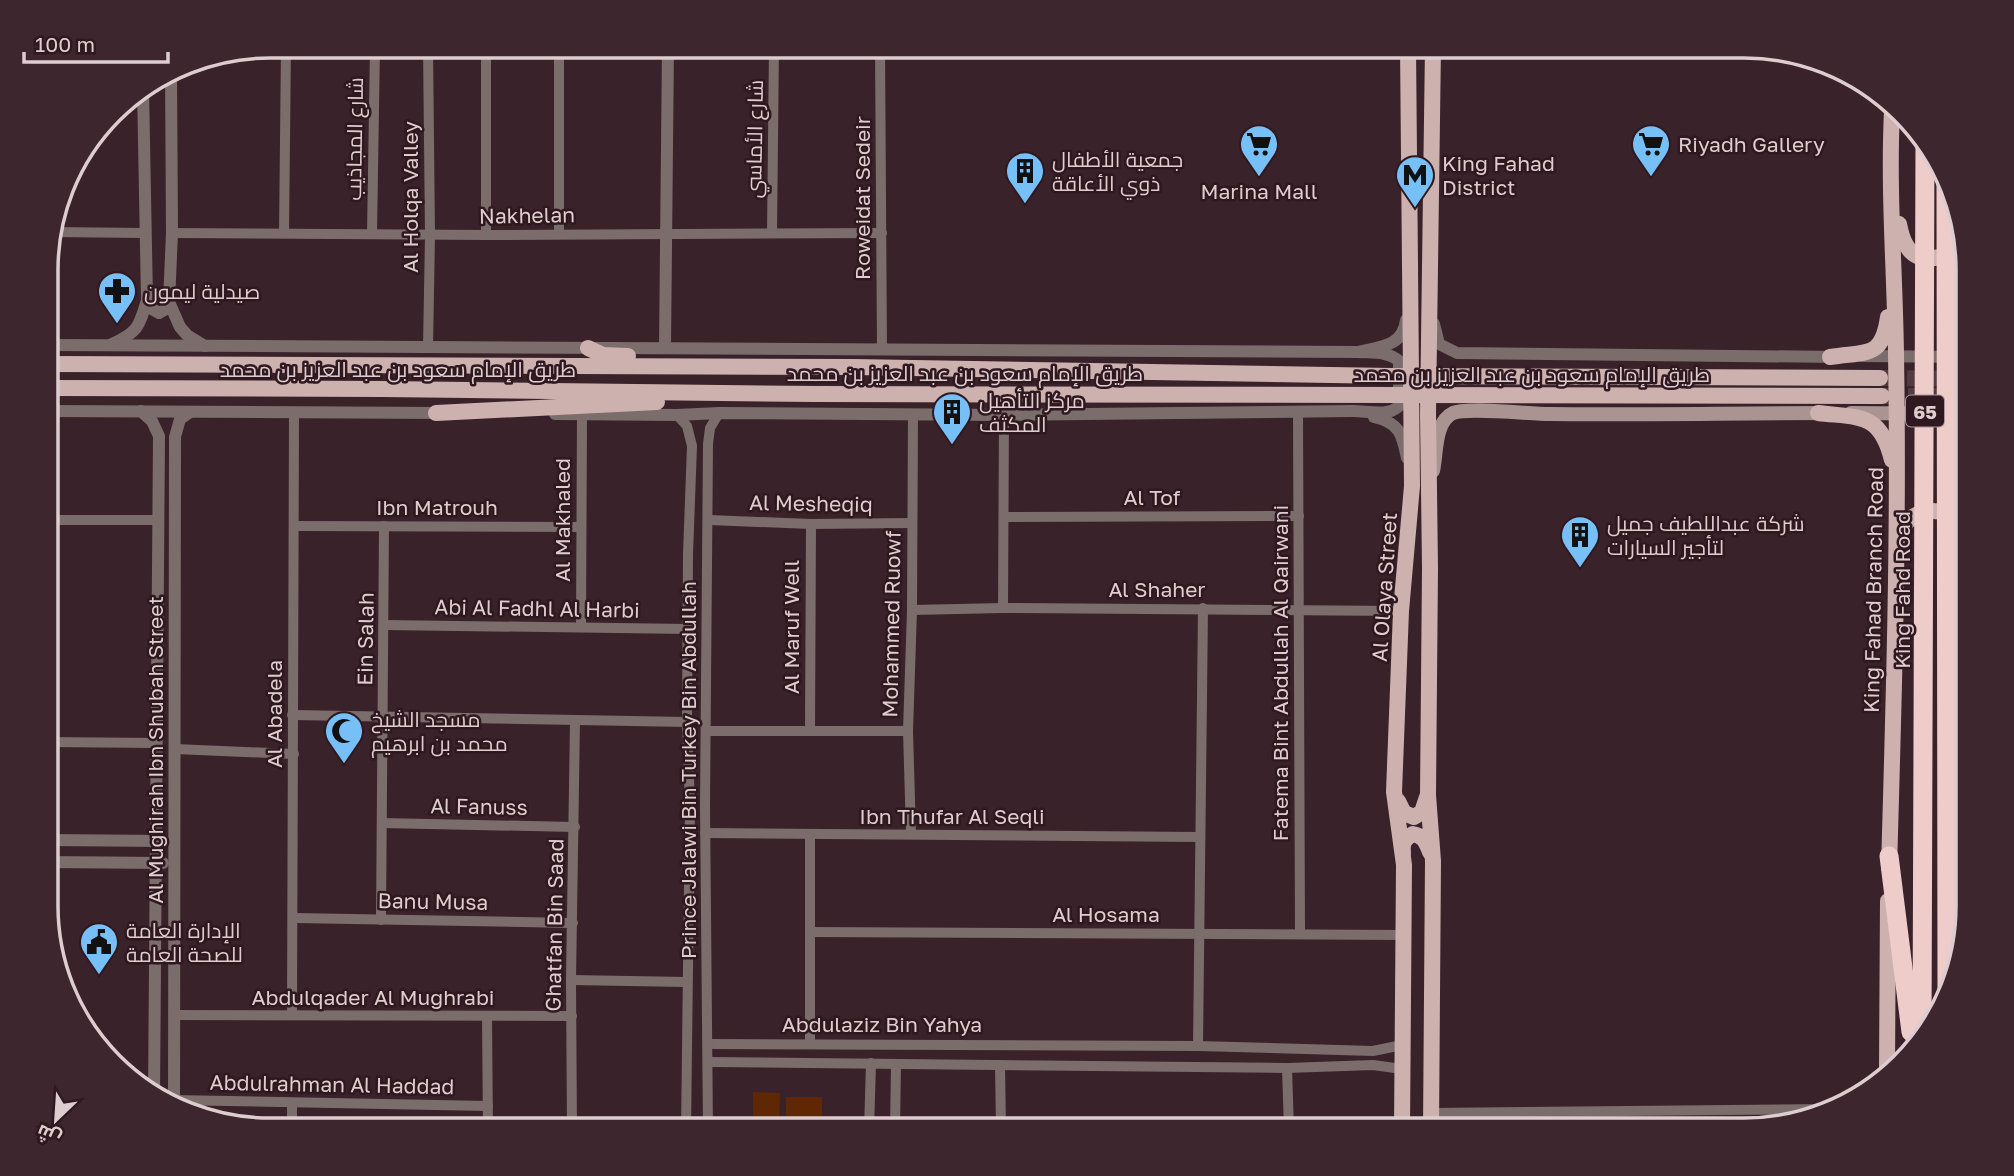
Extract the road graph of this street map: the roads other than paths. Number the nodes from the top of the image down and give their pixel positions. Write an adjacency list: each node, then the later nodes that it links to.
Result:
1 (286, 58): 20 (street)
2 (375, 58): 24 (street, شارع المجاذيب)
3 (428, 58): 25 (street, Al Holqa Valley)
4 (486, 58): 27 (street)
5 (559, 58): 26 (street)
6 (668, 58): 21 (street)
7 (774, 58): 22 (street, شارع الأماسي)
8 (880, 58): 23 (street, Roweidat Sedeir)
9 (1408, 58): 30 (main road, Al Olaya Street)
10 (1433, 58): 31 (main road, Al Olaya Street)
11 (171, 82): 19 (street)
12 (143, 101): 18 (street)
13 (1892, 118): 15 (main road, King Fahad Branch Road)
14 (1925, 160): 142 (highway, King Fahd Road / 65)
15 (1890, 170): 28 (main road); 29 (main road, King Fahad Branch Road)
16 (1946, 206): 127 (highway, 65)
17 (62, 232): 18 (street)
18 (144, 233): 32 (street)
19 (172, 233): 20 (street, Nakhelan); 33 (street)
20 (284, 233): 24 (street, Nakhelan)
21 (665, 233): 22 (street, Nakhelan); 26 (street, Nakhelan); 37 (street)
22 (772, 233): 23 (street, Nakhelan)
23 (882, 233): 40 (street, Roweidat Sedeir)
24 (372, 234): 25 (street, Nakhelan)
25 (430, 234): 27 (street, Nakhelan); 38 (street, Al Holqa Valley)
26 (559, 234): 27 (street, Nakhelan)
27 (486, 235)
28 (1956, 253)
29 (1894, 276): 42 (main road, King Fahad Branch Road); 43 (main road)
30 (1409, 285): 41 (street); 45 (main road, Al Olaya Street)
31 (1429, 289): 43 (street); 52 (main road, Al Olaya Street)
32 (147, 300): 33 (street); 35 (street)
33 (169, 302): 36 (street)
34 (58, 345): 35 (street)
35 (108, 346): 36 (street)
36 (208, 347): 38 (street)
37 (665, 347): 39 (street); 40 (street)
38 (428, 348): 39 (street)
39 (588, 348): 47 (main road)
40 (882, 350): 41 (street)
41 (1358, 352): 45 (street)
42 (1896, 355): 43 (street); 44 (street); 62 (main road, King Fahad Branch Road)
43 (1830, 357)
44 (1956, 357)
45 (1405, 360): 52 (main road, Al Olaya Street)
46 (58, 364): 47 (main road, طريق الإمام سعود بن عبد العزيز بن محمد)
47 (741, 366): 48 (main road, طريق الإمام سعود بن عبد العزيز بن محمد)
48 (1880, 378)
49 (58, 388): 50 (main road, طريق الإمام سعود بن عبد العزيز بن محمد)
50 (815, 394): 51 (main road, طريق الإمام سعود بن عبد العزيز بن محمد); 60 (main road)
51 (1882, 396)
52 (1413, 410): 55 (street); 73 (main road, Al Olaya Street)
53 (58, 411): 54 (street)
54 (141, 411): 56 (street); 68 (street)
55 (1353, 411): 58 (street); 73 (street)
56 (190, 412): 59 (street); 69 (street)
57 (719, 412): 65 (street); 66 (street); 70 (street, Prince Jalawi Bin Turkey Bin Abdullah)
58 (1298, 412): 67 (street); 74 (street, Fatema Bint Abdullah Al Qairwani)
59 (294, 413): 60 (street); 82 (street, Al Abadela)
60 (436, 413): 63 (street)
61 (1818, 413): 62 (main road); 72 (main road); 73 (main road)
62 (1896, 413): 64 (main road); 72 (main road, King Fahad Branch Road)
63 (582, 414): 65 (street); 84 (street, Al Makhaled)
64 (1956, 414)
65 (677, 415): 71 (street, Prince Jalawi Bin Turkey Bin Abdullah)
66 (912, 415): 67 (street); 80 (street, Mohammed Ruowf)
67 (1004, 415): 75 (street)
68 (159, 436): 69 (street); 78 (street)
69 (175, 437): 103 (street, Al Mughirah Ibn Shubah Street)
70 (708, 444): 71 (street); 79 (street, Prince Jalawi Bin Turkey Bin Abdullah)
71 (692, 446): 93 (street, Prince Jalawi Bin Turkey Bin Abdullah)
72 (1897, 480): 85 (main road, King Fahad Branch Road)
73 (1420, 488): 90 (main road, Al Olaya Street); 108 (main road, Al Olaya Street)
74 (1299, 516): 75 (street, Al Tof); 89 (street, Fatema Bint Abdullah Al Qairwani)
75 (1005, 517): 86 (street)
76 (1956, 519): 85 (main road)
77 (58, 520): 78 (street)
78 (158, 520): 102 (street)
79 (709, 520): 81 (street, Al Mesheqiq); 99 (street, Prince Jalawi Bin Turkey Bin Abdullah)
80 (912, 523): 81 (street, Al Mesheqiq); 88 (street, Mohammed Ruowf)
81 (811, 524): 98 (street, Al Maruf Well)
82 (294, 526): 83 (street, Ibn Matrouh); 94 (street, Al Abadela)
83 (384, 526): 84 (street, Ibn Matrouh); 91 (street, Ein Salah)
84 (580, 527): 92 (street, Al Makhaled)
85 (1897, 550): 120 (main road, King Fahad Branch Road)
86 (1003, 608): 87 (street, Al Shaher); 88 (street, Al Shaher)
87 (1203, 608): 89 (street, Al Shaher); 116 (street)
88 (912, 610): 100 (street, Mohammed Ruowf)
89 (1299, 610): 90 (street, Al Shaher); 132 (street, Fatema Bint Abdullah Al Qairwani)
90 (1401, 611): 107 (main road, Al Olaya Street)
91 (385, 625): 92 (street, Abi Al Fadhl Al Harbi); 95 (street, Ein Salah)
92 (581, 627): 93 (street, Abi Al Fadhl Al Harbi)
93 (689, 629): 97 (street, Prince Jalawi Bin Turkey Bin Abdullah)
94 (292, 715): 95 (street); 104 (street, Al Abadela)
95 (383, 718): 96 (street); 111 (street, Ein Salah)
96 (575, 720): 97 (street); 112 (street, Ghatfan Bin Saad)
97 (687, 722): 105 (street, Prince Jalawi Bin Turkey Bin Abdullah)
98 (810, 730): 99 (street); 100 (street)
99 (707, 731): 106 (street, Prince Jalawi Bin Turkey Bin Abdullah)
100 (908, 731): 114 (street, Mohammed Ruowf)
101 (58, 742): 102 (street)
102 (156, 743): 118 (street)
103 (175, 749): 104 (street); 119 (street, Al Mughirah Ibn Shubah Street)
104 (294, 754): 126 (street, Al Abadela)
105 (689, 790): 106 (street); 109 (street, Prince Jalawi Bin Turkey Bin Abdullah)
106 (705, 790): 110 (street, Prince Jalawi Bin Turkey Bin Abdullah)
107 (1394, 792): 108 (main road); 125 (main road, Al Olaya Street)
108 (1428, 795): 121 (main road, Al Olaya Street)
109 (690, 805): 110 (street); 137 (street, Prince Jalawi Bin Turkey Bin Abdullah)
110 (705, 805): 113 (street, Prince Jalawi Bin Turkey Bin Abdullah)
111 (382, 823): 112 (street, Al Fanuss); 128 (street, Ein Salah)
112 (575, 827): 129 (street, Ghatfan Bin Saad)
113 (705, 833): 115 (street, Ibn Thufar Al Seqli); 149 (street, Prince Jalawi Bin Turkey Bin Abdullah)
114 (911, 834): 115 (street, Ibn Thufar Al Seqli); 116 (street, Ibn Thufar Al Seqli)
115 (810, 835): 130 (street)
116 (1199, 837): 131 (street)
117 (58, 840): 118 (street)
118 (156, 841): 119 (street); 123 (street)
119 (175, 841): 124 (street, Al Mughirah Ibn Shubah Street)
120 (1889, 856): 143 (highway); 152 (main road, King Fahad Branch Road)
121 (1433, 861): 125 (main road); 165 (main road, Al Olaya Street)
122 (58, 862): 123 (street)
123 (156, 863): 124 (street); 159 (street)
124 (175, 863): 138 (street, Al Mughirah Ibn Shubah Street)
125 (1404, 865): 133 (main road, Al Olaya Street)
126 (294, 918): 128 (street, Banu Musa); 139 (street, Al Abadela)
127 (1947, 918): 134 (highway); 135 (highway, 65)
128 (382, 920): 129 (street, Banu Musa)
129 (573, 923): 136 (street, Ghatfan Bin Saad)
130 (810, 932): 131 (street, Al Hosama); 144 (street)
131 (1201, 934): 132 (street, Al Hosama); 147 (street)
132 (1300, 934): 133 (street, Al Hosama)
133 (1403, 935): 146 (main road, Al Olaya Street)
134 (1950, 957)
135 (1947, 967)
136 (571, 980): 137 (street); 140 (street, Ghatfan Bin Saad)
137 (687, 982): 150 (street, Prince Jalawi Bin Turkey Bin Abdullah)
138 (174, 1015): 139 (street, Abdulqader Al Mughrabi); 160 (street, Al Mughirah Ibn Shubah Street)
139 (292, 1015): 141 (street, Abdulqader Al Mughrabi)
140 (572, 1016): 141 (street, Abdulqader Al Mughrabi); 168 (street, Ghatfan Bin Saad)
141 (487, 1017): 163 (street)
142 (1922, 1021)
143 (1912, 1035)
144 (810, 1043): 145 (street, Abdulaziz Bin Yahya); 149 (street, Abdulaziz Bin Yahya)
145 (1057, 1045): 147 (street, Abdulaziz Bin Yahya); 154 (street)
146 (1402, 1045): 148 (street, Abdulaziz Bin Yahya); 158 (main road, Al Olaya Street)
147 (1198, 1046): 148 (street, Abdulaziz Bin Yahya)
148 (1373, 1051): 156 (street)
149 (708, 1054): 150 (street); 151 (street, Abdulaziz Bin Yahya); 170 (street, Prince Jalawi Bin Turkey Bin Abdullah)
150 (687, 1055): 169 (street, Prince Jalawi Bin Turkey Bin Abdullah)
151 (871, 1063): 153 (street, Abdulaziz Bin Yahya); 171 (street)
152 (1887, 1063)
153 (896, 1064): 155 (street, Abdulaziz Bin Yahya); 172 (street)
154 (1056, 1064): 155 (street, Abdulaziz Bin Yahya); 157 (street, Abdulaziz Bin Yahya)
155 (1000, 1065): 173 (street)
156 (1373, 1065): 157 (street, Abdulaziz Bin Yahya); 158 (street, Abdulaziz Bin Yahya)
157 (1287, 1068): 174 (street)
158 (1402, 1069): 175 (main road, Al Olaya Street)
159 (154, 1084)
160 (174, 1095)
161 (190, 1102): 162 (street, Abdulrahman Al Haddad)
162 (292, 1104): 163 (street, Abdulrahman Al Haddad); 166 (street)
163 (488, 1106): 167 (street)
164 (1804, 1109): 165 (street)
165 (1431, 1113): 176 (main road, Al Olaya Street)
166 (292, 1118)
167 (488, 1118)
168 (572, 1118)
169 (686, 1118)
170 (708, 1118)
171 (869, 1118)
172 (895, 1118)
173 (1001, 1118)
174 (1289, 1118)
175 (1402, 1118)
176 (1431, 1118)

